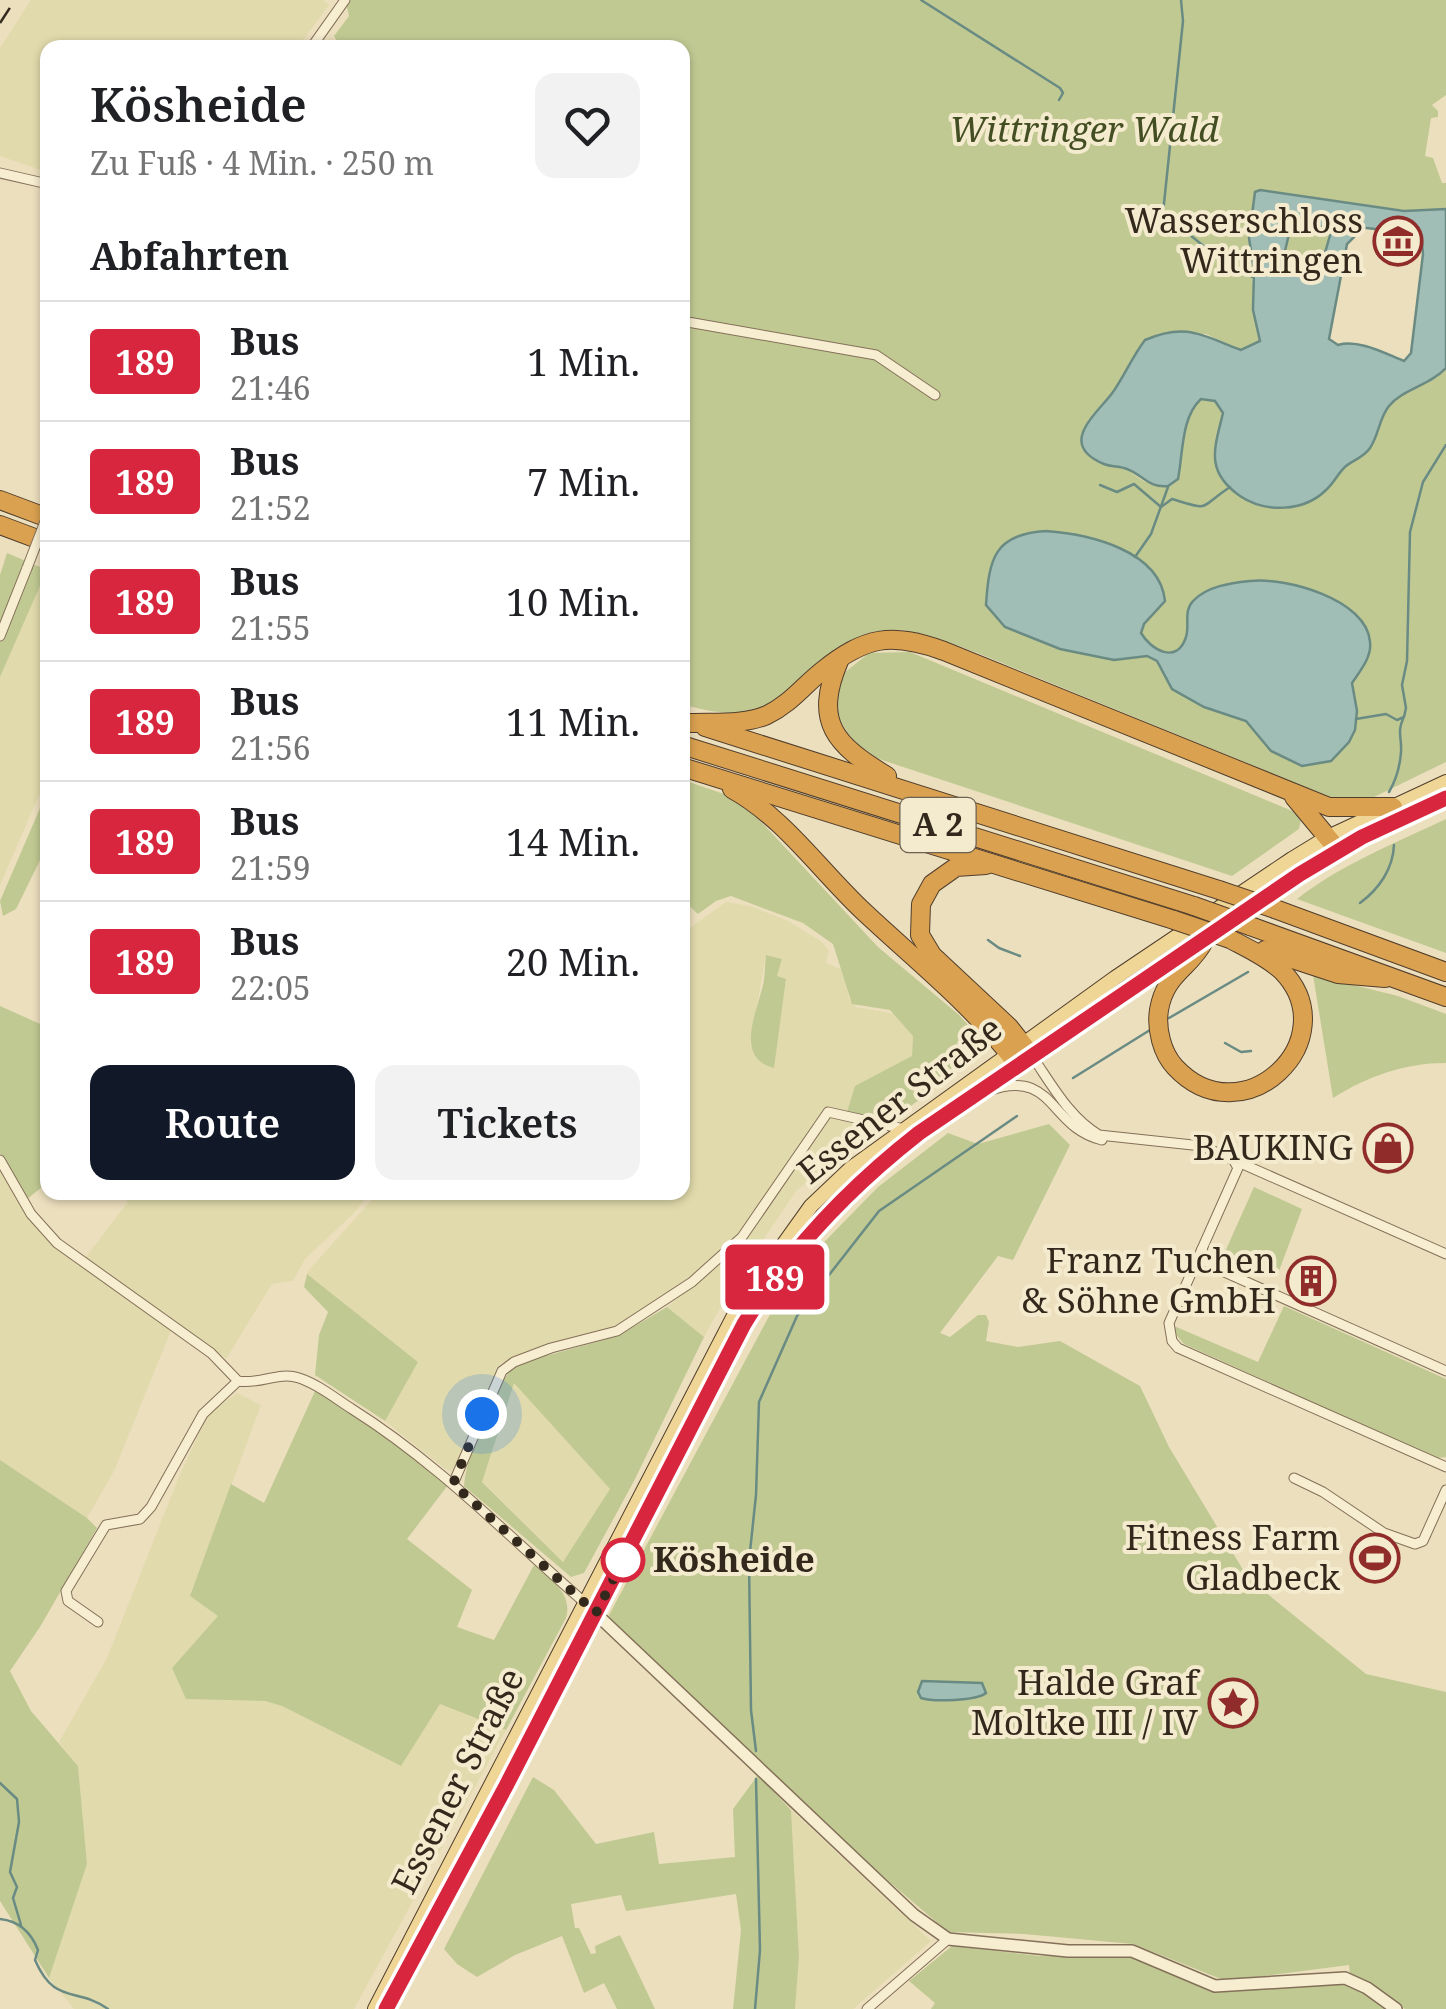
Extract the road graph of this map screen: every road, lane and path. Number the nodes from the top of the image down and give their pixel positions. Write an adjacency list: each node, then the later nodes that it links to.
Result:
1 (344, 0): 2 (street)
2 (316, 40)
3 (0, 173): 4 (street)
4 (40, 182)
5 (690, 322): 6 (street)
6 (936, 395)
7 (0, 500): 8 (highway)
8 (40, 513)
9 (0, 525): 11 (highway)
10 (40, 535): 12 (street, bridge)
11 (40, 540)
12 (0, 636)
13 (839, 660): 14 (highway); 19 (highway); 20 (highway)
14 (690, 722)
15 (690, 723): 19 (highway, A 2)
16 (690, 748): 29 (highway, A 2, bridge)
17 (692, 769): 25 (highway); 31 (highway)
18 (1446, 782): 23 (main road, Essener Straße)
19 (913, 792): 28 (highway, A 2, bridge)
20 (1288, 792): 22 (highway); 24 (highway)
21 (1446, 798): 24 (main road, Essener Straße)
22 (1329, 807): 23 (highway); 24 (highway)
23 (1393, 807): 24 (main road, Essener Straße)
24 (1335, 839): 27 (main road, Essener Straße); 31 (main road, Essener Straße)
25 (1063, 883): 26 (highway, bridge); 31 (highway)
26 (1230, 939): 27 (highway); 29 (highway)
27 (1204, 941): 31 (main road, Essener Straße)
28 (1446, 972)
29 (1395, 978): 30 (highway, A 2)
30 (1446, 996)
31 (1020, 1054): 32 (street); 33 (main road, Essener Straße); 34 (main road, Essener Straße); 35 (street)
32 (1042, 1094): 33 (street); 35 (street)
33 (968, 1099): 46 (main road, Essener Straße)
34 (904, 1129): 44 (street); 46 (main road, Essener Straße)
35 (1139, 1140): 36 (street)
36 (1233, 1159): 38 (street); 39 (street)
37 (0, 1160): 41 (street)
38 (1202, 1249): 40 (street); 42 (street)
39 (1446, 1254)
40 (1446, 1371)
41 (238, 1381): 44 (street); 47 (street)
42 (1446, 1467)
43 (1294, 1478): 45 (street)
44 (453, 1484): 46 (street)
45 (1446, 1490)
46 (590, 1608): 48 (street); 49 (main road, Essener Straße); 50 (main road, Essener Straße)
47 (98, 1622)
48 (948, 1939): 51 (street); 52 (street)
49 (375, 2009)
50 (386, 2009)
51 (868, 2009)
52 (1396, 2009)

